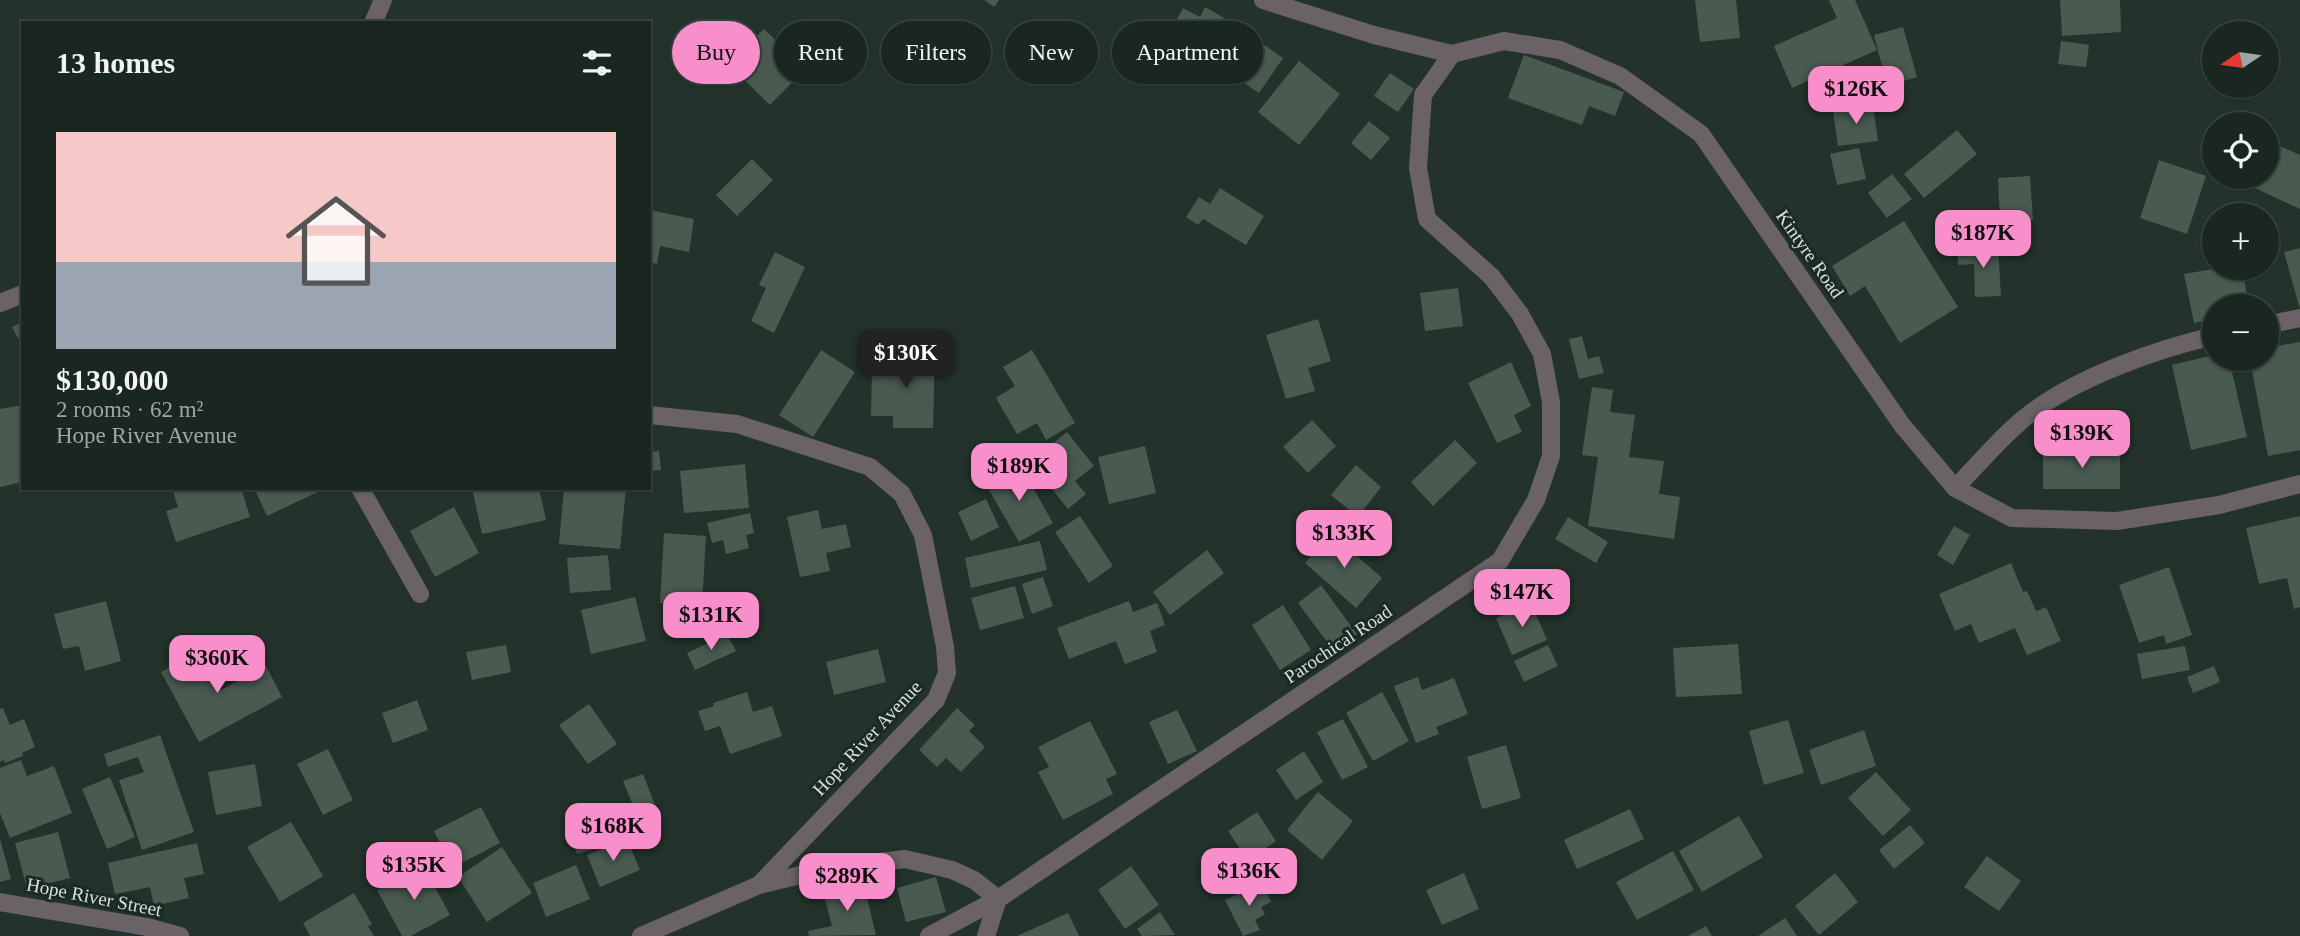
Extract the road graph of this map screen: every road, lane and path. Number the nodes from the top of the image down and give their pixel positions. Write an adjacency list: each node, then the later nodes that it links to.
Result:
1 (383, 0): 3 (street)
2 (1263, 0): 4 (street, Kintyre Road)
3 (374, 21)
4 (1452, 54): 12 (street, Kintyre Road); 16 (street, Parochical Road)
5 (21, 296): 6 (street)
6 (0, 303)
7 (2300, 318): 8 (street)
8 (2279, 322)
9 (2202, 340): 12 (street)
10 (651, 415): 15 (street, Hope River Avenue)
11 (2300, 484): 12 (street, Kintyre Road)
12 (1955, 488)
13 (361, 490): 14 (street)
14 (420, 594)
15 (758, 885): 16 (street); 19 (street)
16 (998, 899): 20 (street, Parochical Road); 21 (street)
17 (0, 902): 18 (street, Hope River Street)
18 (180, 936)
19 (641, 936)
20 (929, 936)
21 (986, 936)

